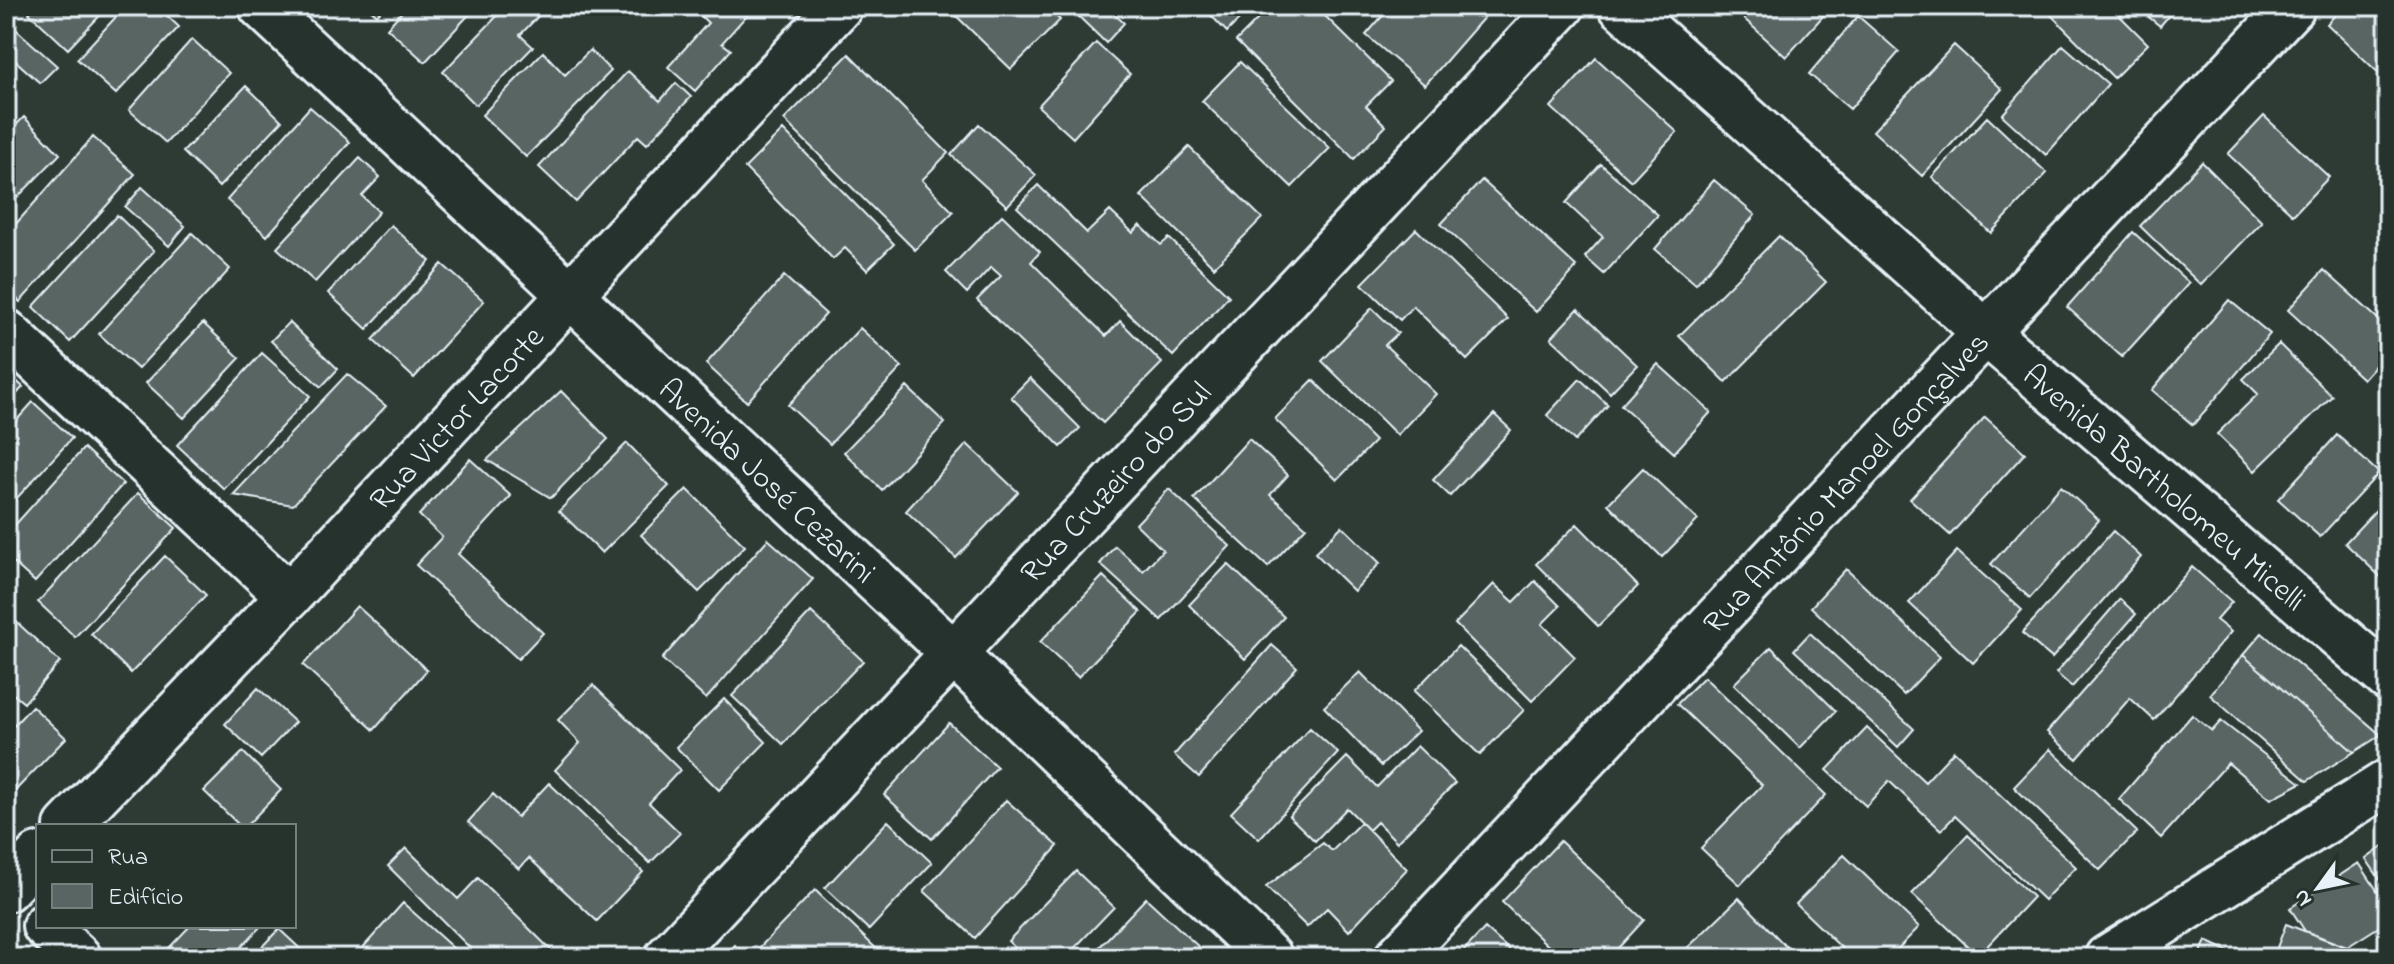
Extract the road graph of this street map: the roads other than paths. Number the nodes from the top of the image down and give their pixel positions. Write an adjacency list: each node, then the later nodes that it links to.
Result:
1 (261, 6): 6 (street, Avenida José Cezarini)
2 (840, 6): 6 (street, Rua Victor Lacorte)
3 (1562, 6): 10 (street, Rua Cruzeiro do Sul)
4 (1621, 6): 8 (street, Avenida Bartholomeu Micelli)
5 (2293, 6): 8 (street, Rua Antônio Manoel Gonçalves)
6 (570, 297): 9 (street, Rua Victor Lacorte); 10 (street, Avenida José Cezarini)
7 (6, 332): 9 (street)
8 (1986, 333): 11 (street, Avenida Bartholomeu Micelli); 21 (street, Rua Antônio Manoel Gonçalves)
9 (289, 596): 13 (street, Rua Victor Lacorte)
10 (953, 653): 19 (street, Rua Cruzeiro do Sul); 20 (street, Avenida José Cezarini)
11 (2388, 678)
12 (2388, 782): 22 (street)
13 (69, 824)
14 (36, 858): 15 (street)
15 (6, 889): 16 (street)
16 (36, 918)
17 (47, 928): 18 (street)
18 (79, 958)
19 (667, 958)
20 (1270, 958)
21 (1397, 958)
22 (2107, 958)

